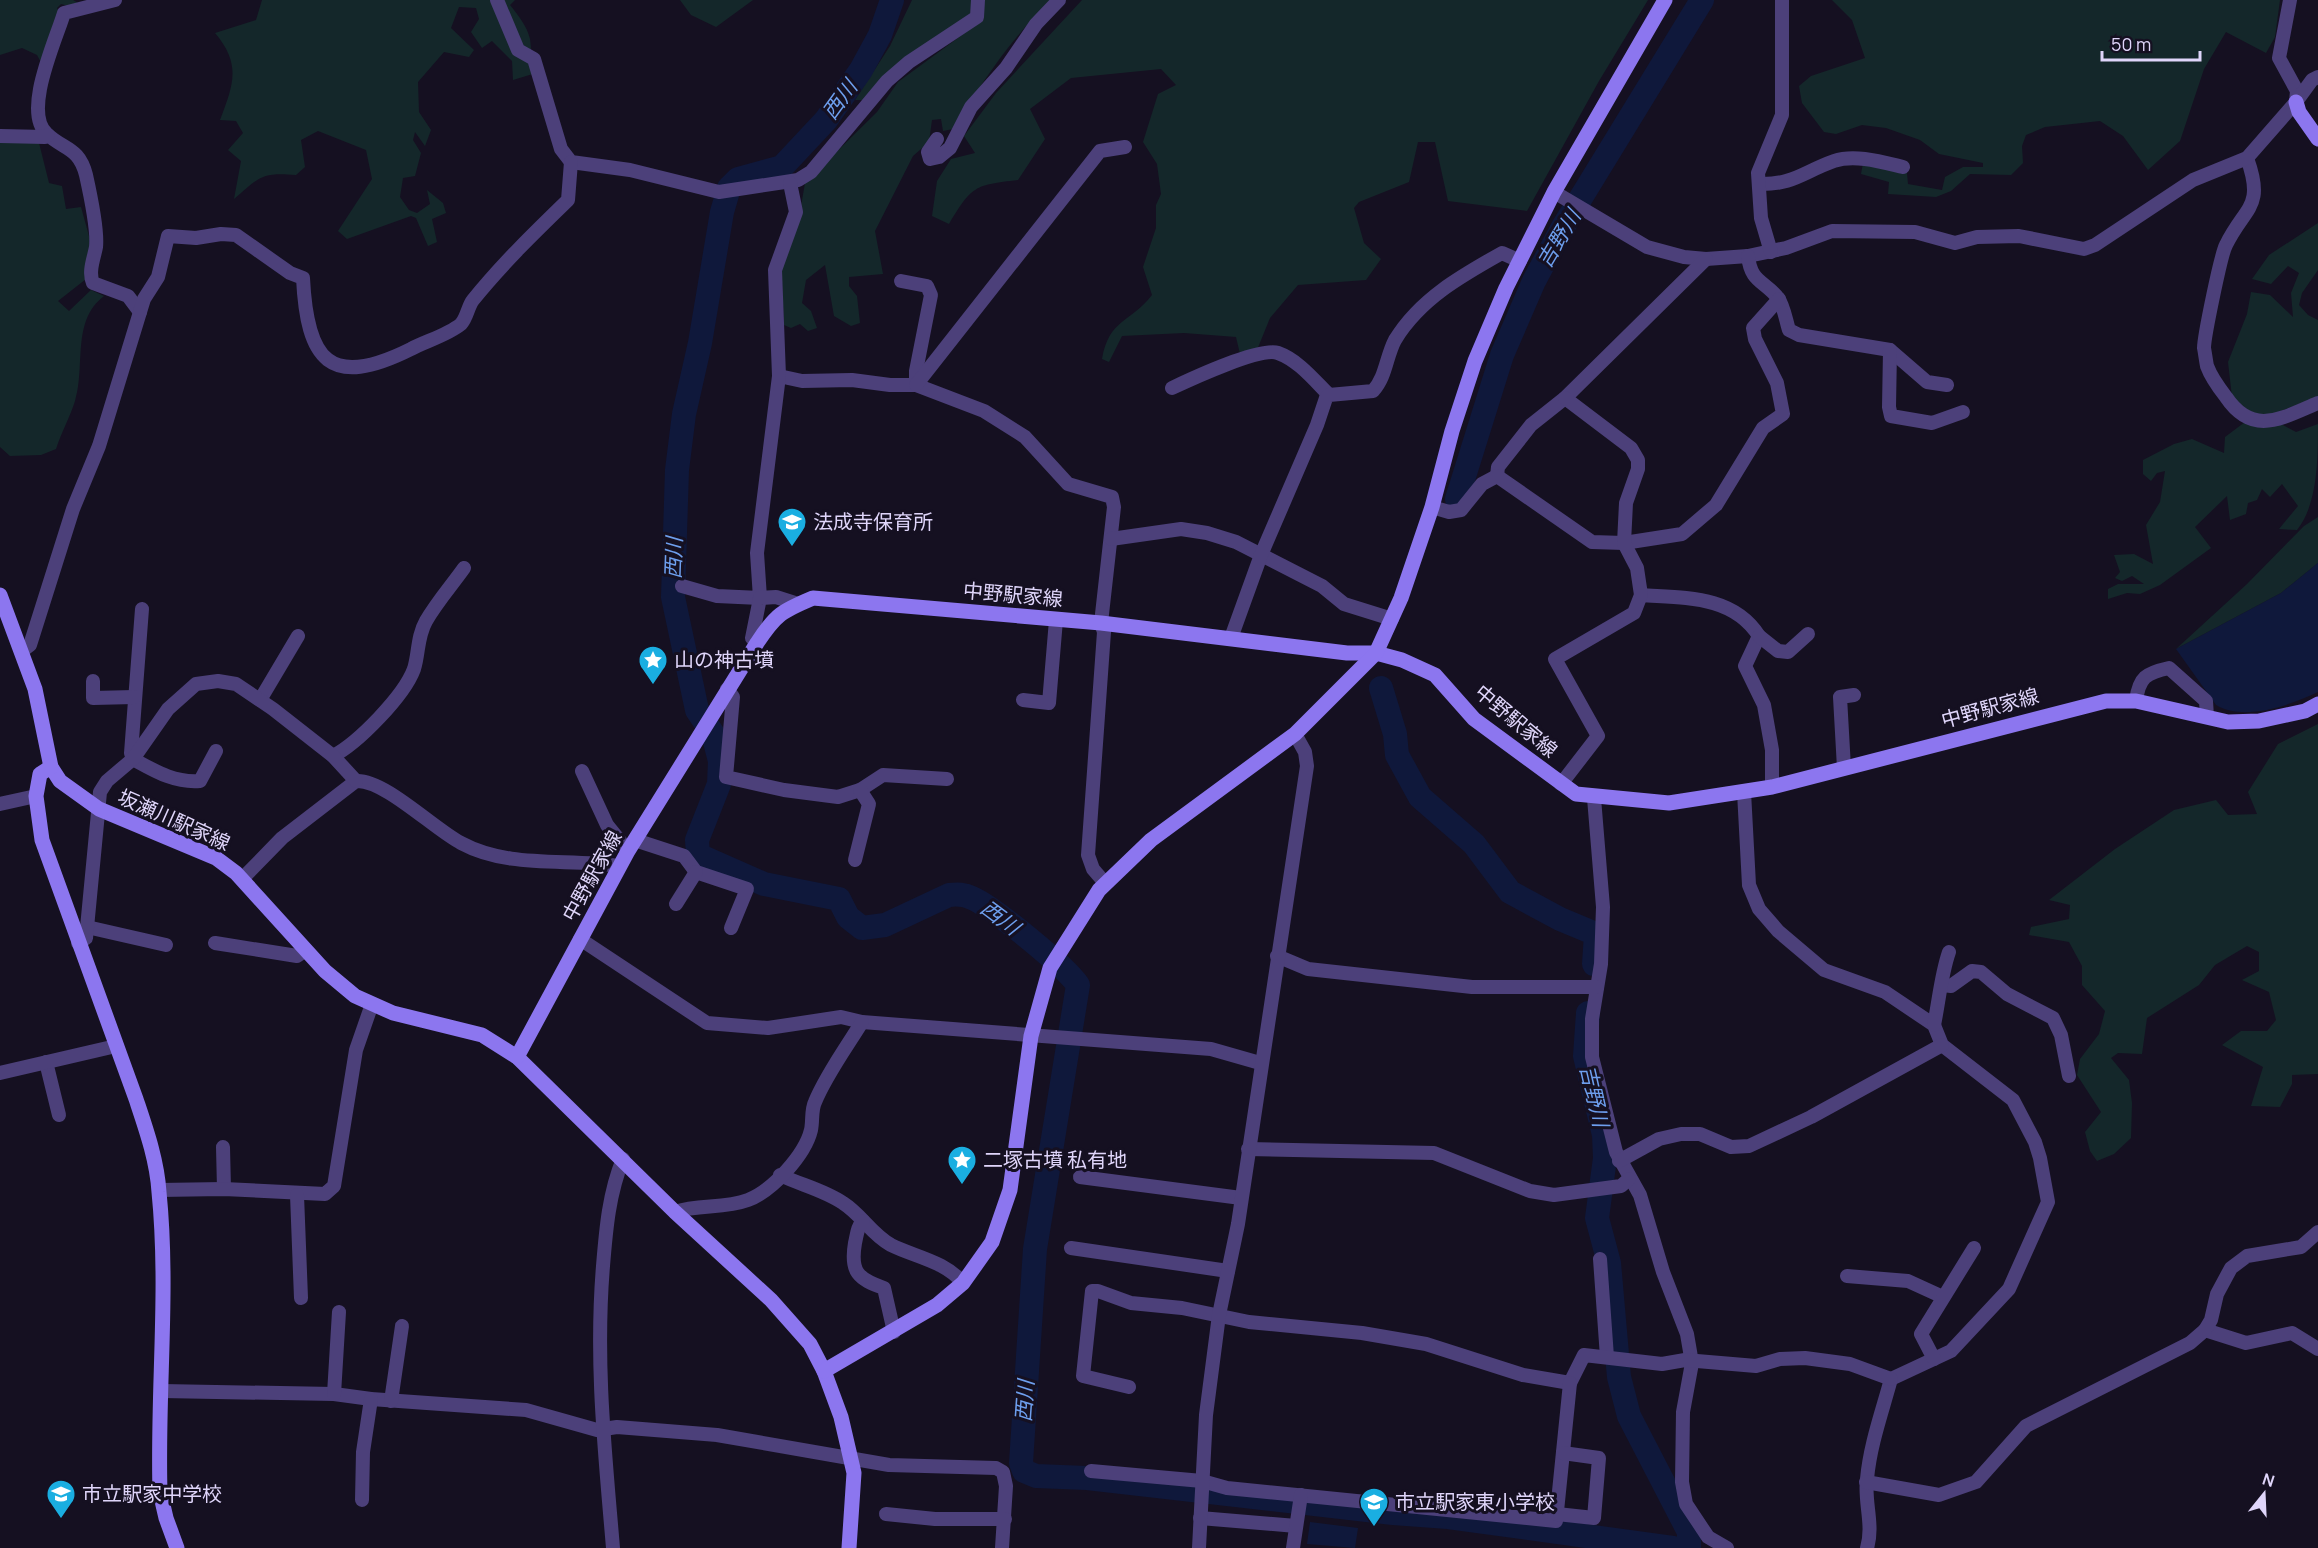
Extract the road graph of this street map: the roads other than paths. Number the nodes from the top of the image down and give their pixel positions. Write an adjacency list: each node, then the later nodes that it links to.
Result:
1 (115, 0): 10 (street)
2 (497, 0): 16 (street)
3 (978, 0): 18 (street)
4 (1059, 0): 12 (street)
5 (1665, 0): 20 (main road)
6 (1782, 0): 19 (street)
7 (2290, 0): 9 (street)
8 (2318, 77): 9 (street)
9 (2296, 102): 13 (main road); 15 (street)
10 (48, 135): 11 (street); 27 (street)
11 (0, 136)
12 (937, 139)
13 (2318, 139)
14 (1125, 147): 30 (street)
15 (2247, 158): 21 (street); 35 (street)
16 (571, 162): 18 (street); 27 (street)
17 (1903, 166): 19 (street)
18 (790, 183): 29 (street)
19 (1759, 184): 21 (street)
20 (1554, 192): 23 (street); 24 (main road)
21 (1771, 252): 22 (street)
22 (1749, 256): 23 (street); 26 (street)
23 (1706, 259): 34 (street)
24 (1520, 261): 33 (street); 38 (main road)
25 (901, 281): 30 (street)
26 (1779, 299): 28 (street); 40 (street)
27 (140, 312): 57 (street)
28 (1890, 350): 31 (street); 36 (street)
29 (779, 376): 30 (street); 46 (street)
30 (916, 385): 39 (street)
31 (1947, 385)
32 (1172, 388): 33 (street)
33 (1329, 394): 41 (street)
34 (1565, 398): 37 (street); 40 (street)
35 (2318, 403)
36 (1964, 412)
37 (1497, 476): 38 (street); 40 (street)
38 (1432, 507): 49 (main road)
39 (1111, 539): 41 (street); 51 (street)
40 (1624, 543): 45 (street)
41 (1261, 555): 49 (street); 55 (street)
42 (464, 568): 70 (street)
43 (682, 586): 46 (street)
44 (0, 595): 57 (main road, 坂瀬川駅家線)
45 (1641, 595): 54 (street); 77 (street)
46 (760, 598): 47 (street); 56 (street)
47 (798, 604): 50 (main road, 中野駅家線); 56 (main road, 中野駅家線)
48 (142, 609): 62 (street)
49 (1392, 619): 58 (main road)
50 (1056, 620): 51 (main road, 中野駅家線); 64 (street)
51 (1101, 623): 55 (main road, 中野駅家線); 90 (street)
52 (1808, 634): 54 (street)
53 (298, 636): 63 (street)
54 (1759, 636): 78 (street)
55 (1231, 638): 58 (main road, 中野駅家線)
56 (757, 643): 60 (main road, 中野駅家線)
57 (22, 651): 72 (main road, 坂瀬川駅家線)
58 (1376, 653): 68 (main road); 77 (main road, 中野駅家線)
59 (93, 681): 62 (street)
60 (727, 689): 79 (street); 85 (main road, 中野駅家線)
61 (1854, 695): 73 (street)
62 (134, 697): 71 (street)
63 (260, 700): 70 (street); 71 (street)
64 (1023, 700)
65 (2136, 701): 67 (main road, 中野駅家線); 67 (street); 73 (main road, 中野駅家線)
66 (2318, 704): 67 (main road, 中野駅家線)
67 (2207, 717)
68 (1295, 734): 90 (main road); 100 (street)
69 (216, 751): 71 (street)
70 (333, 756): 76 (street)
71 (133, 759): 84 (street)
72 (51, 767): 81 (main road); 84 (main road, 坂瀬川駅家線)
73 (1845, 768): 78 (main road, 中野駅家線)
74 (582, 771): 85 (street)
75 (947, 779): 79 (street)
76 (356, 781): 87 (street); 89 (street)
77 (1561, 784): 82 (main road, 中野駅家線)
78 (1772, 787): 80 (main road, 中野駅家線)
79 (860, 790): 86 (street)
80 (1744, 792): 82 (main road, 中野駅家線); 105 (street)
81 (36, 796): 83 (street); 95 (main road)
82 (1594, 798): 102 (street)
83 (0, 804)
84 (99, 809): 89 (main road, 坂瀬川駅家線); 92 (street)
85 (631, 846): 87 (main road, 中野駅家線); 88 (street)
86 (855, 860)
87 (619, 866): 94 (main road, 中野駅家線)
88 (696, 872): 91 (street); 93 (street)
89 (242, 879): 98 (main road, 坂瀬川駅家線)
90 (1105, 883): 106 (main road)
91 (676, 904)
92 (87, 927): 95 (street); 97 (street)
93 (732, 928)
94 (580, 939): 104 (street); 109 (main road, 中野駅家線)
95 (78, 943): 108 (main road)
96 (215, 943): 98 (street)
97 (166, 945)
98 (306, 950): 103 (main road, 坂瀬川駅家線)
99 (1949, 952): 101 (street)
100 (1277, 956): 102 (street); 111 (street)
101 (1943, 985): 105 (street); 113 (street)
102 (1593, 987): 118 (street)
103 (372, 1004): 109 (main road, 坂瀬川駅家線); 124 (street)
104 (862, 1022): 106 (street); 119 (street)
105 (1934, 1025): 107 (street)
106 (1032, 1036): 111 (street); 134 (main road)
107 (1942, 1045): 118 (street); 144 (street)
108 (116, 1046): 110 (street); 123 (main road)
109 (517, 1057): 117 (main road)
110 (46, 1062): 112 (street); 114 (street)
111 (1260, 1063): 116 (street)
112 (0, 1073)
113 (2069, 1076)
114 (58, 1115)
115 (224, 1147): 122 (street)
116 (1248, 1149): 121 (street); 125 (street)
117 (623, 1159): 126 (main road); 154 (street)
118 (1619, 1161): 121 (street)
119 (780, 1175): 126 (street); 127 (street)
120 (1080, 1177): 125 (street)
121 (1629, 1179): 145 (street)
122 (224, 1189): 123 (street); 124 (street)
123 (159, 1190): 150 (main road)
124 (297, 1195): 136 (street)
125 (1241, 1198): 132 (street)
126 (675, 1212): 146 (main road)
127 (863, 1221): 134 (street); 141 (street)
128 (2318, 1232): 140 (street)
129 (1071, 1248): 132 (street)
130 (1974, 1248): 135 (street)
131 (1600, 1259): 143 (street)
132 (1228, 1271): 138 (street)
133 (1847, 1276): 135 (street)
134 (963, 1282): 141 (main road)
135 (1943, 1297): 144 (street)
136 (301, 1298)
137 (339, 1312): 151 (street)
138 (1219, 1315): 148 (street); 149 (street); 158 (street)
139 (402, 1326): 153 (street)
140 (2205, 1330): 142 (street); 159 (street)
141 (894, 1332): 146 (main road)
142 (2318, 1349)
143 (1606, 1357): 145 (street); 148 (street)
144 (1934, 1359): 147 (street)
145 (1692, 1363): 147 (street); 173 (street)
146 (824, 1371): 156 (main road)
147 (1891, 1379): 159 (street)
148 (1570, 1383): 155 (street)
149 (1129, 1387)
150 (162, 1391): 151 (street); 167 (main road)
151 (334, 1394): 152 (street)
152 (371, 1399): 153 (street); 161 (street)
153 (391, 1401): 154 (street)
154 (603, 1429): 156 (street); 168 (street)
155 (1563, 1453): 163 (street); 163 (street)
156 (852, 1458): 165 (street); 169 (main road)
157 (1091, 1471): 158 (street)
158 (1202, 1481): 160 (street); 164 (street)
159 (1866, 1482): 174 (street)
160 (1301, 1495): 163 (street); 166 (street)
161 (362, 1500)
162 (886, 1514): 165 (street)
163 (1557, 1514)
164 (1200, 1518): 166 (street); 171 (street)
165 (1005, 1519): 170 (street)
166 (1297, 1521): 172 (street)
167 (177, 1548)
168 (613, 1548)
169 (849, 1548)
170 (1002, 1548)
171 (1199, 1548)
172 (1293, 1548)
173 (1727, 1548)
174 (1867, 1548)

